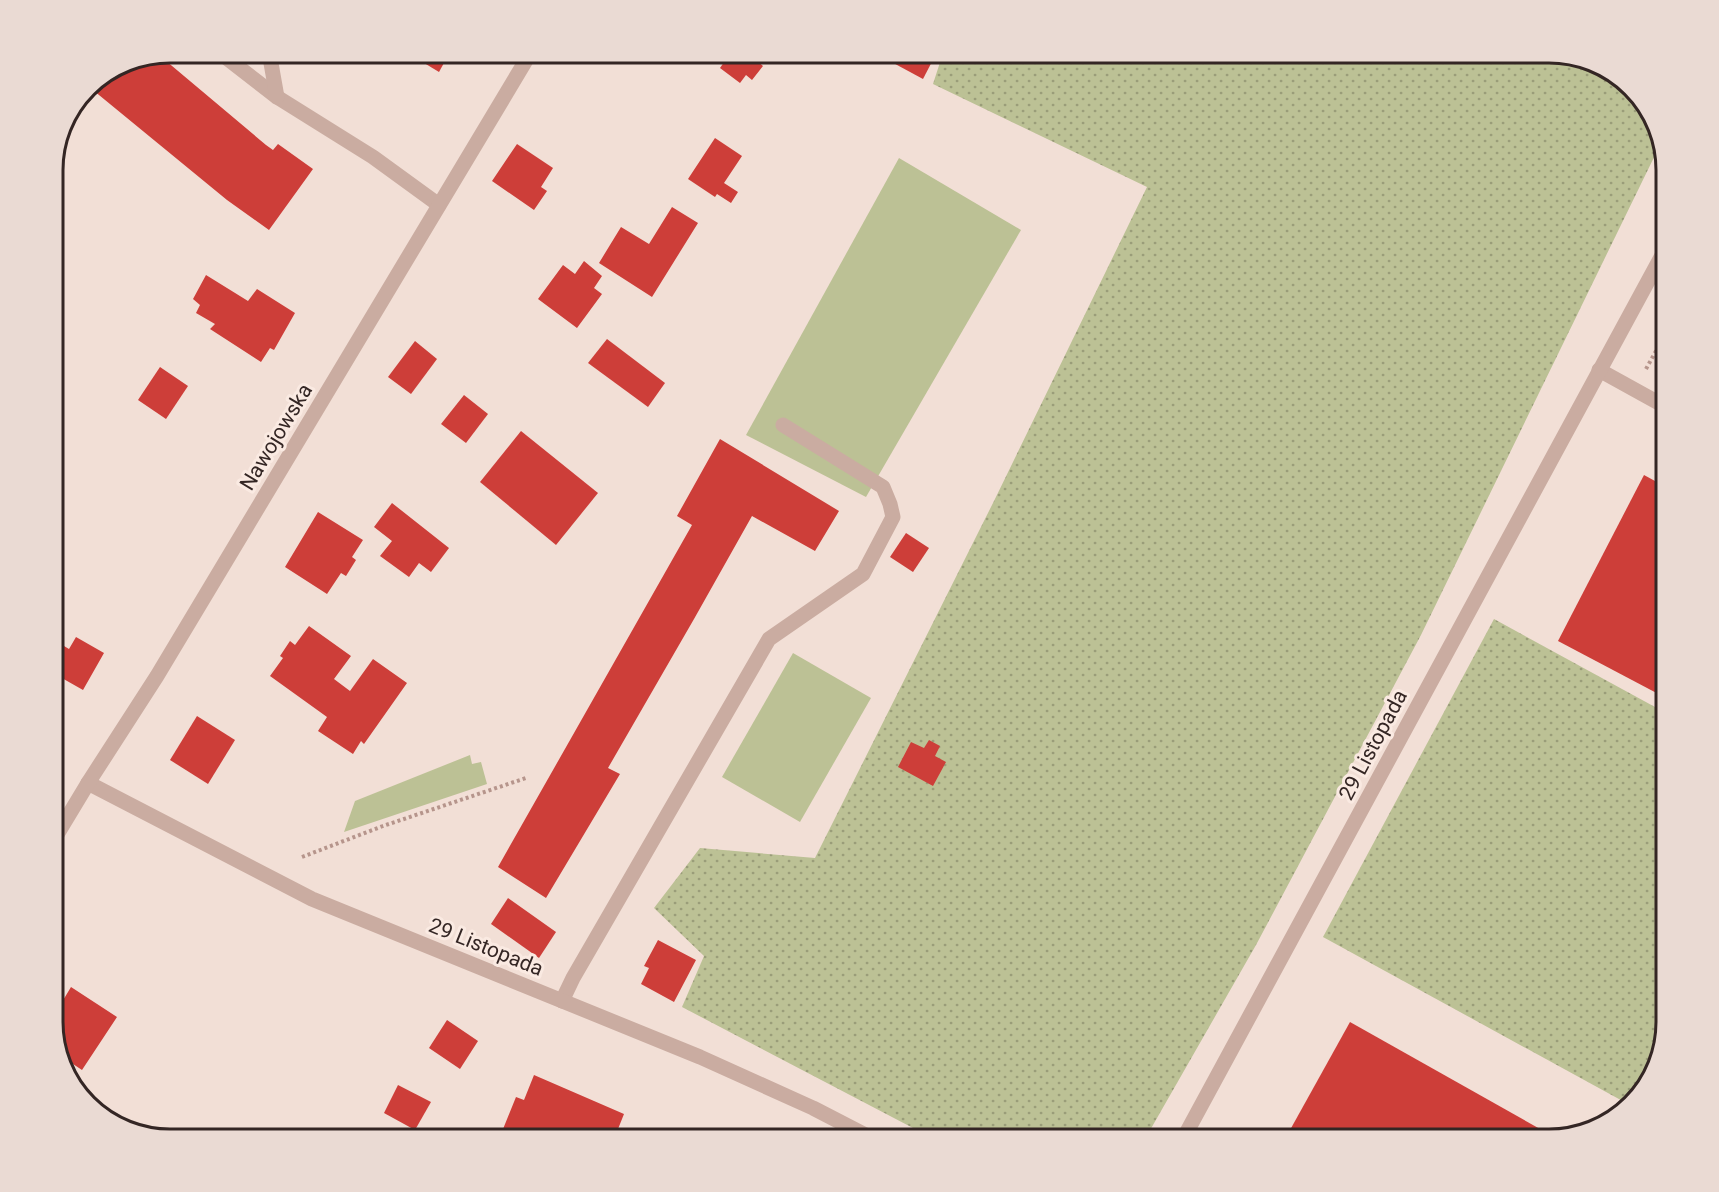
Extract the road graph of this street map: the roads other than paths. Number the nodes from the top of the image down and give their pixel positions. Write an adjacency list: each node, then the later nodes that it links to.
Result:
1 (233, 63): 4 (street)
2 (271, 63): 4 (street)
3 (524, 63): 5 (street, Nawojowska)
4 (277, 97): 5 (street)
5 (439, 205): 10 (street, Nawojowska)
6 (1656, 266): 7 (street, 29 Listopada)
7 (1599, 370): 8 (street); 14 (street, 29 Listopada)
8 (1656, 401)
9 (783, 425): 12 (street)
10 (88, 783): 11 (street, Nawojowska); 12 (street, 29 Listopada)
11 (63, 824)
12 (562, 1001): 13 (street, 29 Listopada)
13 (852, 1129)
14 (1189, 1129)

